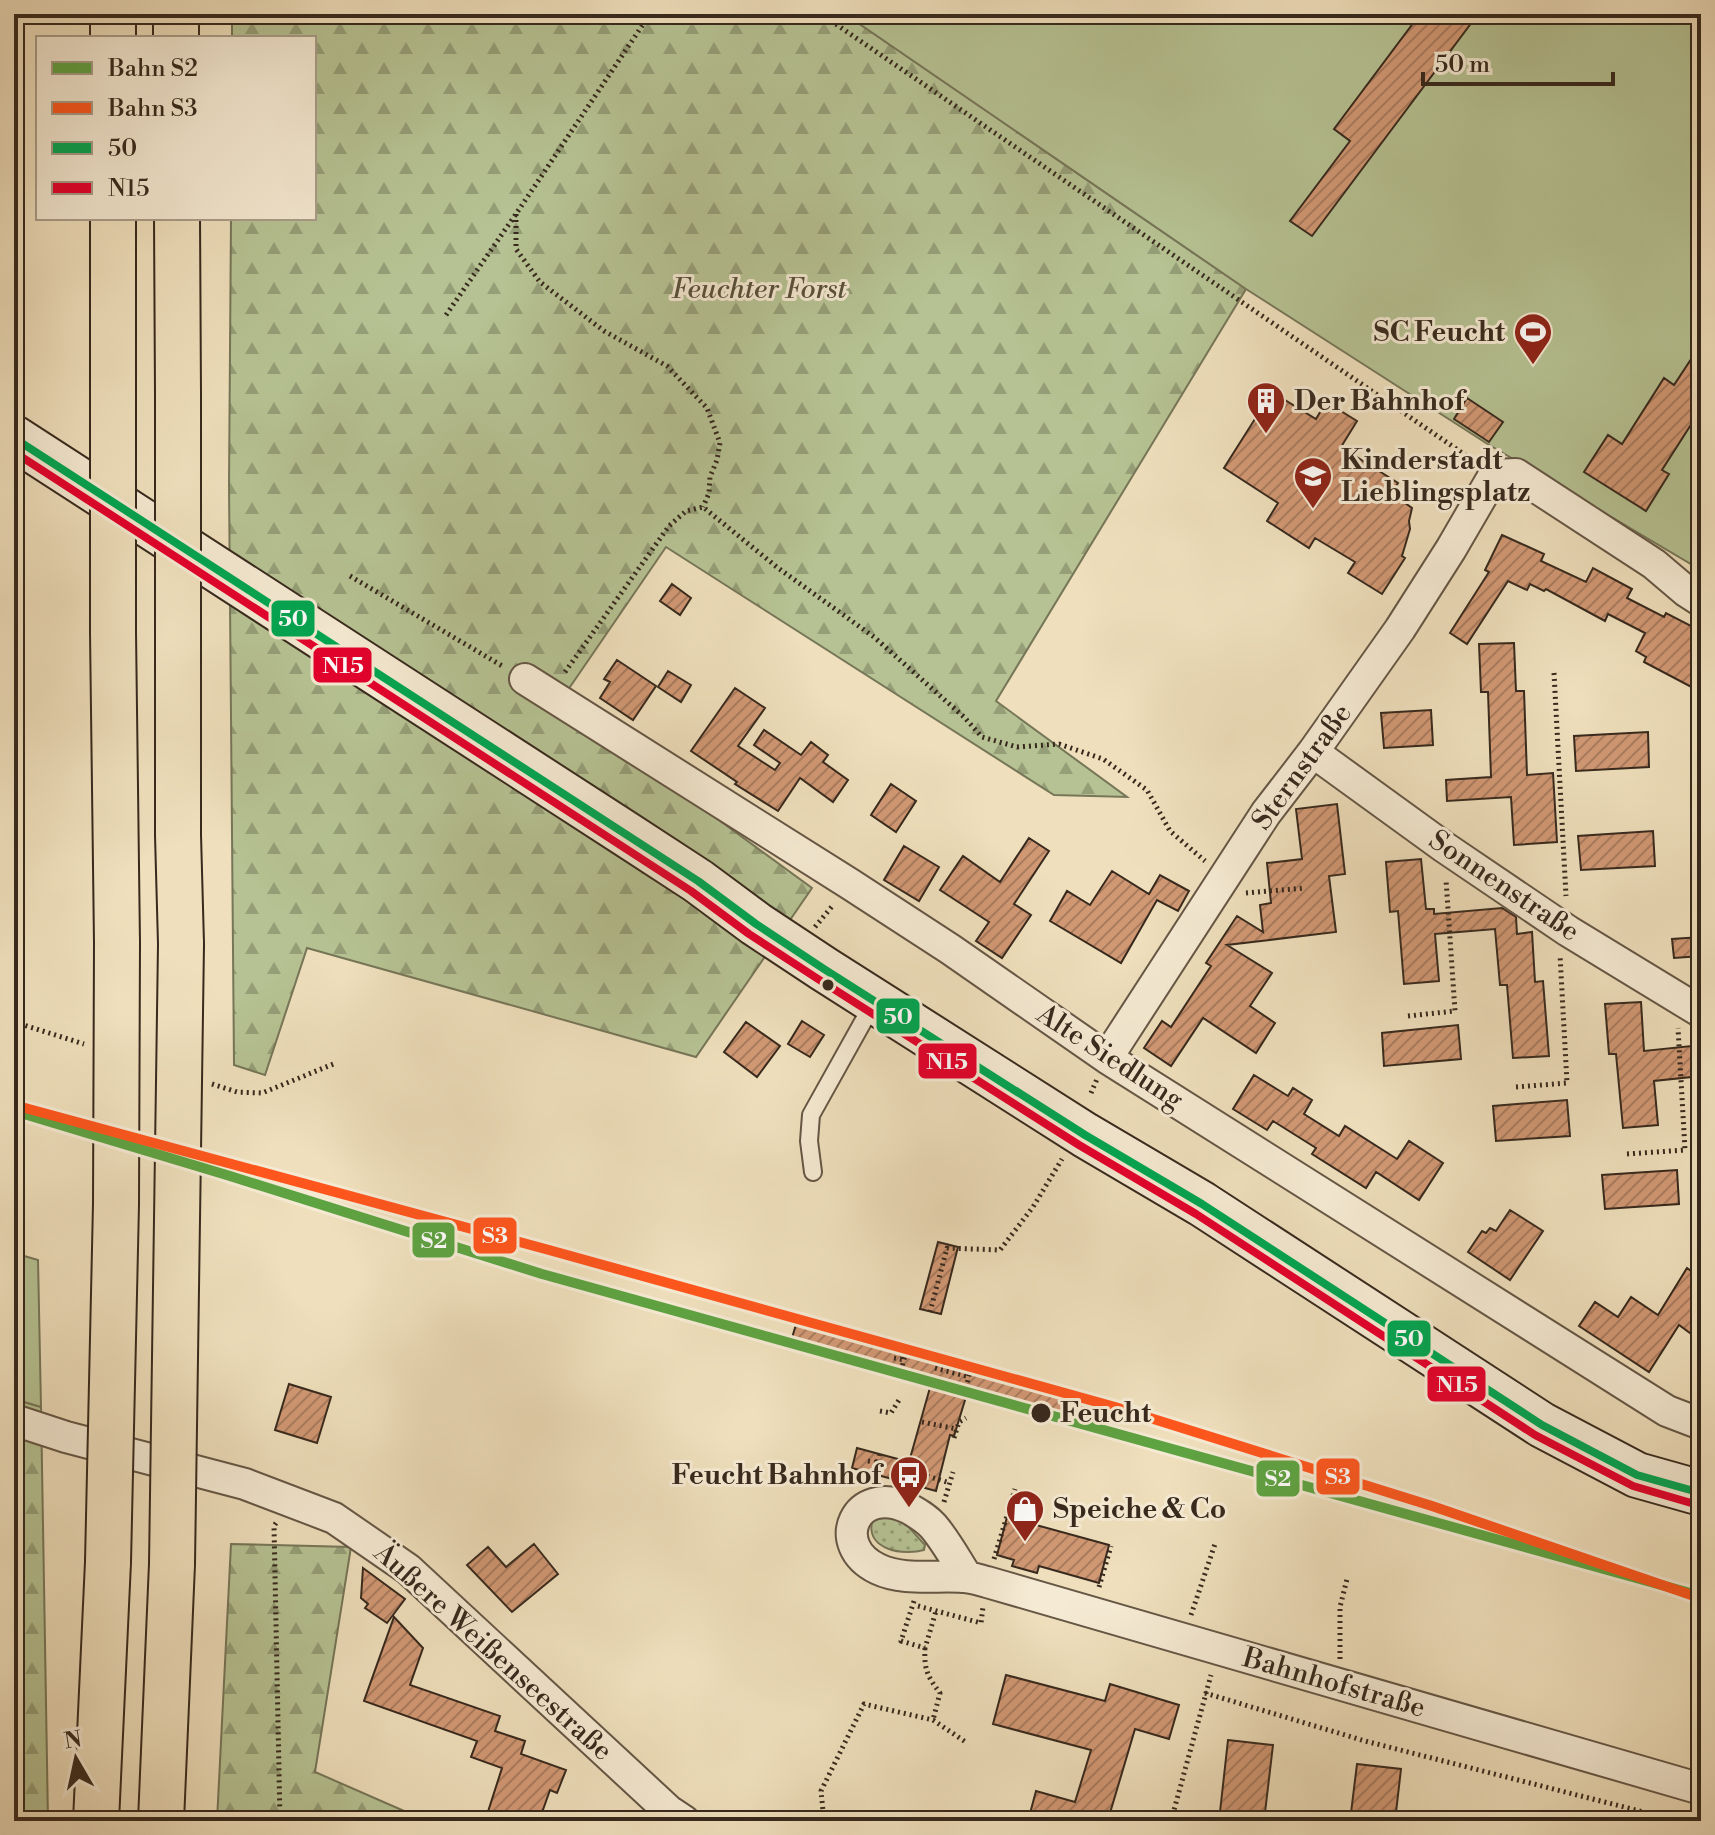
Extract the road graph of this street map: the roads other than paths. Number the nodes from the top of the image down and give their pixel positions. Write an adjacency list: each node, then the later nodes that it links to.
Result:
1 (113, 14): 3 (highway)
2 (176, 14): 4 (highway)
3 (113, 36)
4 (176, 36)
5 (113, 220): 20 (highway, bridge)
6 (177, 220): 21 (highway, bridge)
7 (14, 438): 11 (main road)
8 (1701, 601): 10 (street, Sternstraße)
9 (537, 687): 13 (street, Alte Siedlung)
10 (1313, 752): 12 (street, Sonnenstraße); 13 (street, Sternstraße)
11 (874, 1002): 14 (lane); 17 (main road)
12 (1691, 1006)
13 (1107, 1058): 16 (street, Alte Siedlung)
14 (813, 1172)
15 (14, 1420): 22 (street, Äußere Weißenseestraße)
16 (1701, 1424)
17 (1701, 1493)
18 (977, 1579): 19 (street, Bahnhofstraße)
19 (1701, 1789)
20 (96, 1821)
21 (161, 1821)
22 (684, 1821)

